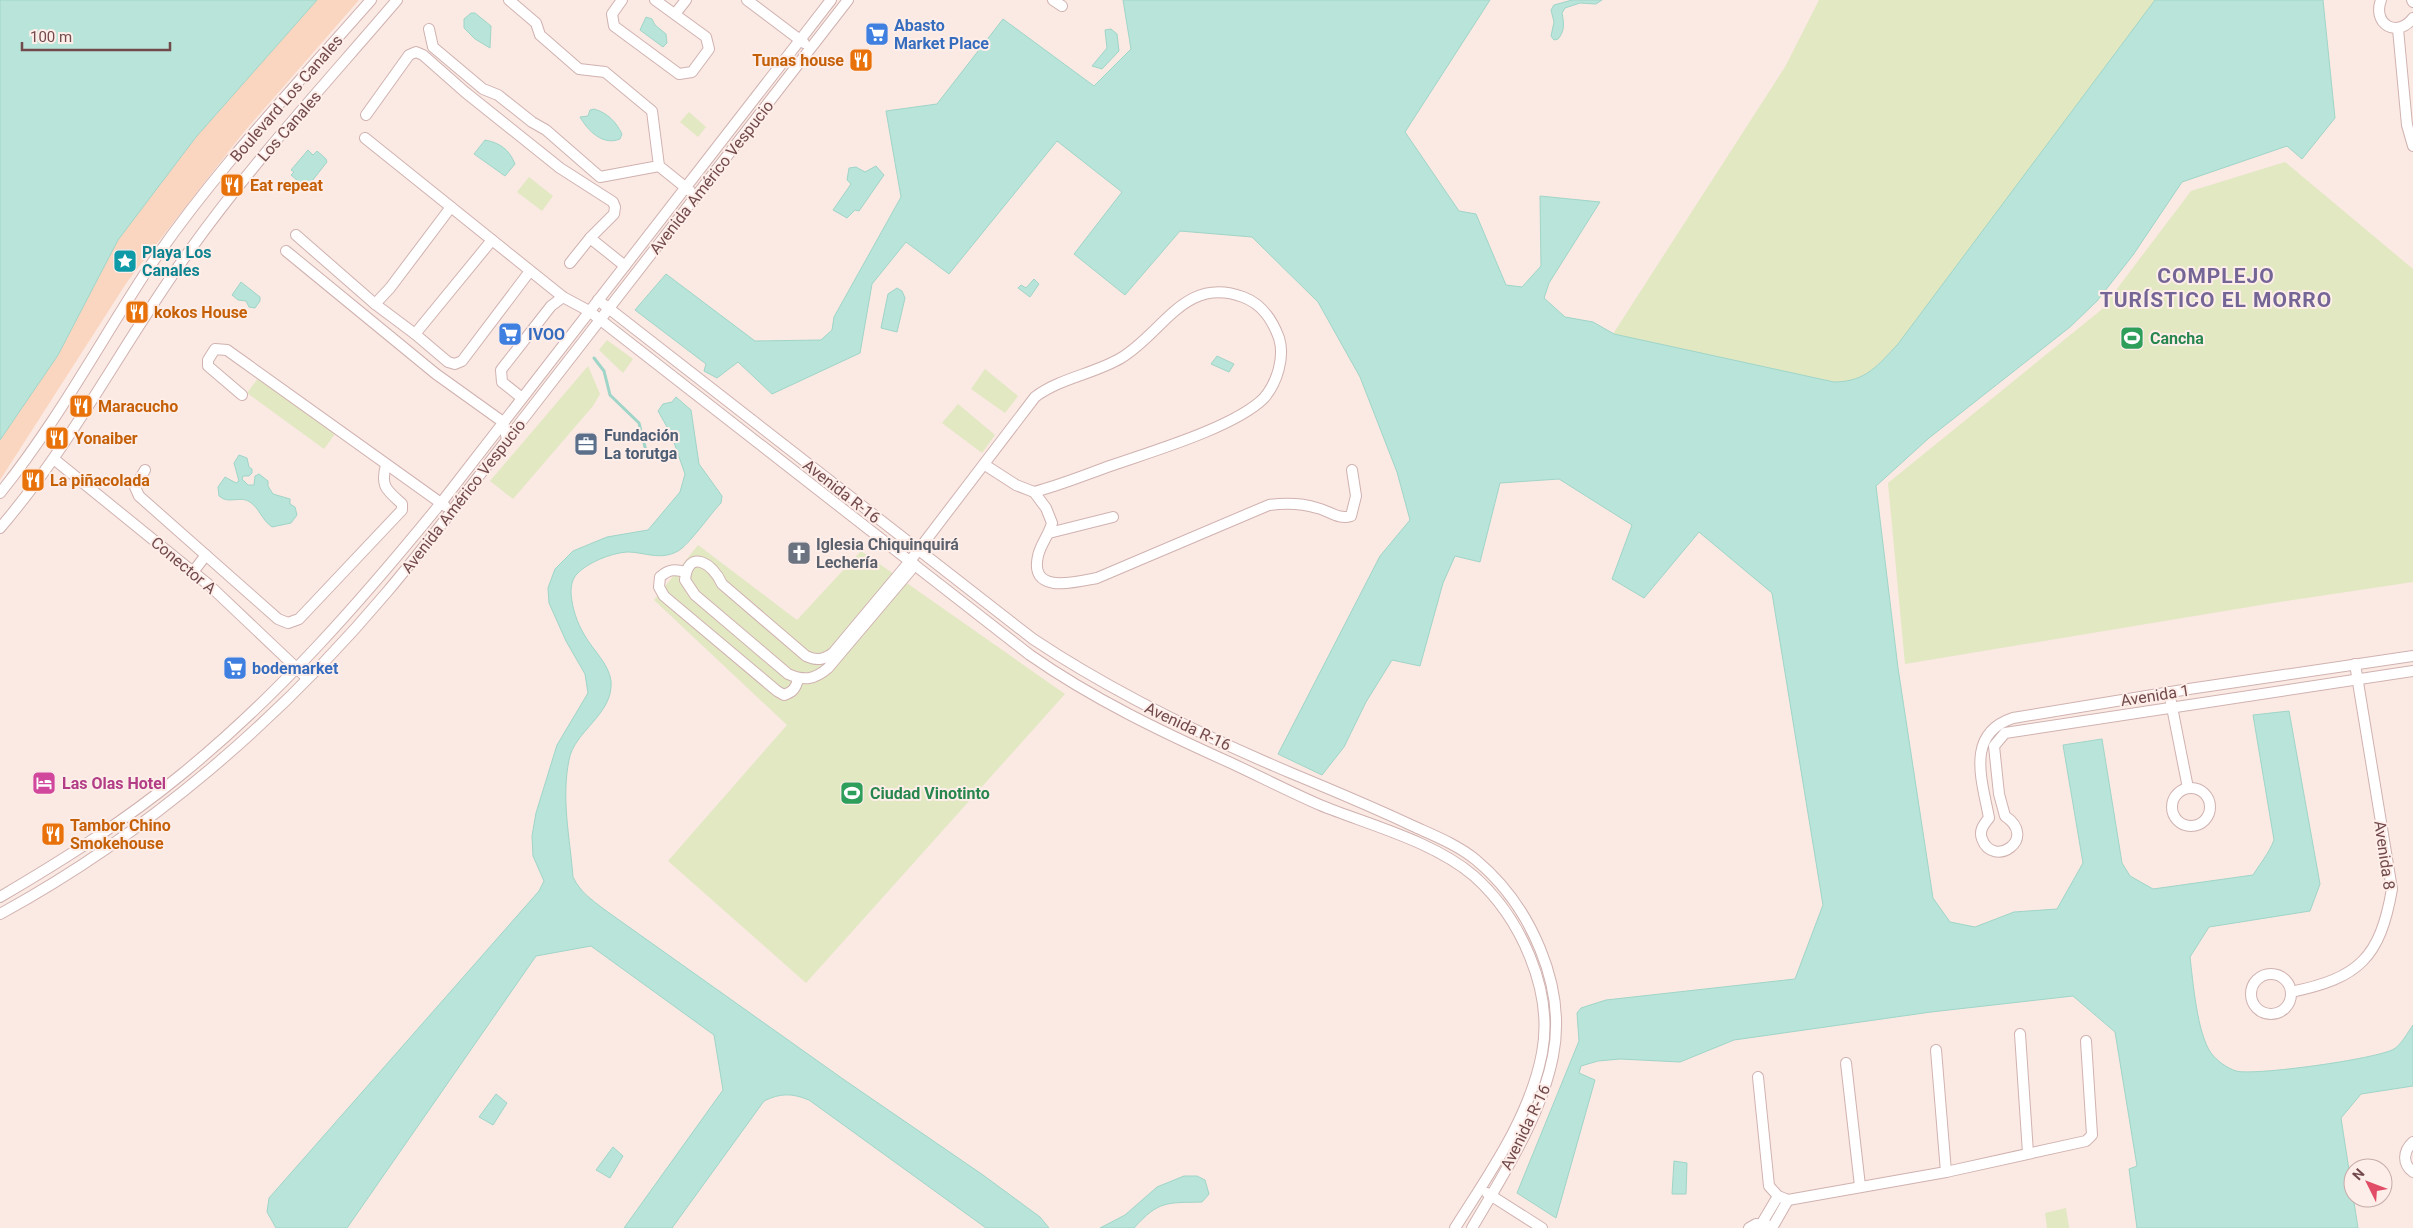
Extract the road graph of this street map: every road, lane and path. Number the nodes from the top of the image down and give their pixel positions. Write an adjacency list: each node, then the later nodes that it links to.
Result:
1 (370, 0): 51 (street, Boulevard Los Canales)
2 (397, 0): 45 (street, Los Canales)
3 (509, 0): 23 (street)
4 (622, 0): 14 (street)
5 (656, 0): 12 (street)
6 (686, 0): 14 (street)
7 (747, 0): 18 (street)
8 (831, 0): 18 (street, Avenida Américo Vespucio)
9 (848, 0): 19 (street, Avenida Américo Vespucio)
10 (1052, 0): 13 (street)
11 (2381, 0): 17 (street)
12 (669, 4): 14 (street)
13 (1062, 6)
14 (675, 14)
15 (2413, 18): 17 (street)
16 (429, 29): 23 (street)
17 (2398, 29): 22 (street)
18 (800, 40): 19 (street); 24 (street, Avenida Américo Vespucio)
19 (810, 49): 25 (street, Avenida Américo Vespucio)
20 (366, 115): 28 (street)
21 (365, 138): 26 (street, Avenida R-16)
22 (2413, 146)
23 (659, 166): 24 (street)
24 (686, 187): 25 (street); 32 (street, Avenida Américo Vespucio)
25 (696, 196): 37 (street, Avenida Américo Vespucio)
26 (451, 207): 29 (street, Avenida R-16); 36 (street)
27 (296, 235): 36 (street)
28 (590, 238): 31 (street); 32 (street)
29 (492, 240): 33 (street, Avenida R-16); 40 (street)
30 (286, 251): 43 (street)
31 (570, 263)
32 (625, 266): 35 (street, Avenida Américo Vespucio)
33 (530, 270): 34 (street, Avenida R-16); 40 (street)
34 (563, 297): 38 (street, Avenida R-16); 42 (street)
35 (598, 300): 37 (street, Avenida R-16); 38 (street, Avenida Américo Vespucio)
36 (375, 304): 40 (street)
37 (609, 308): 39 (street, Avenida Américo Vespucio); 53 (street, Avenida R-16)
38 (589, 312): 39 (street, Avenida R-16); 42 (street, Avenida Américo Vespucio)
39 (600, 320): 44 (street, Avenida Américo Vespucio); 56 (street, Avenida R-16)
40 (415, 334)
41 (242, 395): 46 (street)
42 (522, 398): 43 (street, Avenida Américo Vespucio)
43 (503, 422): 44 (street); 52 (street, Avenida Américo Vespucio)
44 (507, 439): 54 (street, Avenida Américo Vespucio)
45 (55, 460): 57 (street, Los Canales); 62 (street, Conector A)
46 (386, 465): 52 (street); 60 (street)
47 (985, 465): 50 (street); 50 (street); 59 (street)
48 (145, 470): 60 (street)
49 (1352, 470): 58 (street)
50 (1034, 492): 58 (street)
51 (0, 493)
52 (441, 503): 54 (street); 66 (street, Avenida Américo Vespucio)
53 (866, 509): 56 (street); 59 (street, Avenida R-16)
54 (453, 511): 68 (street, Avenida Américo Vespucio)
55 (1113, 517): 58 (street)
56 (857, 520): 61 (street, Avenida R-16)
57 (0, 528)
58 (1049, 533)
59 (918, 550): 61 (street); 80 (street, Avenida R-16)
60 (206, 555): 62 (street)
61 (913, 563): 63 (street); 69 (street); 81 (street, Avenida R-16)
62 (193, 572): 66 (street, Conector A)
63 (686, 572): 69 (street); 69 (street)
64 (2413, 656): 65 (street, Avenida 1)
65 (2356, 664): 70 (street, Avenida 8); 71 (street, Avenida 1)
66 (296, 668): 68 (street, Conector A); 82 (street, Avenida Américo Vespucio)
67 (2413, 671): 70 (street, Avenida 1)
68 (307, 678): 83 (street, Avenida Américo Vespucio)
69 (798, 679)
70 (2357, 679): 73 (street, Avenida 1); 84 (street, Avenida 8)
71 (2246, 681): 72 (street, Avenida 1); 73 (street)
72 (2169, 692): 74 (street, Avenida 1); 75 (street)
73 (2248, 697): 75 (street, Avenida 1)
74 (2085, 706): 76 (street); 79 (street, Avenida 1)
75 (2171, 709): 76 (street, Avenida 1); 77 (street)
76 (2086, 721): 78 (street, Avenida 1)
77 (2188, 788)
78 (2005, 816): 79 (street); 79 (street, Avenida 1)
79 (1988, 818)
80 (1457, 847): 81 (street); 96 (street, Avenida R-16)
81 (1450, 860): 95 (street, Avenida R-16)
82 (0, 897)
83 (0, 914)
84 (2291, 992)
85 (2020, 1034): 91 (street)
86 (2086, 1041): 91 (street)
87 (1936, 1050): 92 (street)
88 (1846, 1063): 94 (street)
89 (1758, 1077): 97 (street)
90 (2413, 1142): 93 (street)
91 (2028, 1152): 92 (street)
92 (1946, 1172): 94 (street)
93 (2413, 1172)
94 (1860, 1186): 98 (street)
95 (1480, 1188): 96 (street); 100 (street, Avenida R-16)
96 (1491, 1195): 101 (street, Avenida R-16); 102 (street)
97 (1778, 1196): 98 (street); 99 (street)
98 (1788, 1200): 99 (street)
99 (1769, 1226): 103 (street)
100 (1455, 1228)
101 (1472, 1228)
102 (1542, 1228)
103 (1749, 1228)

